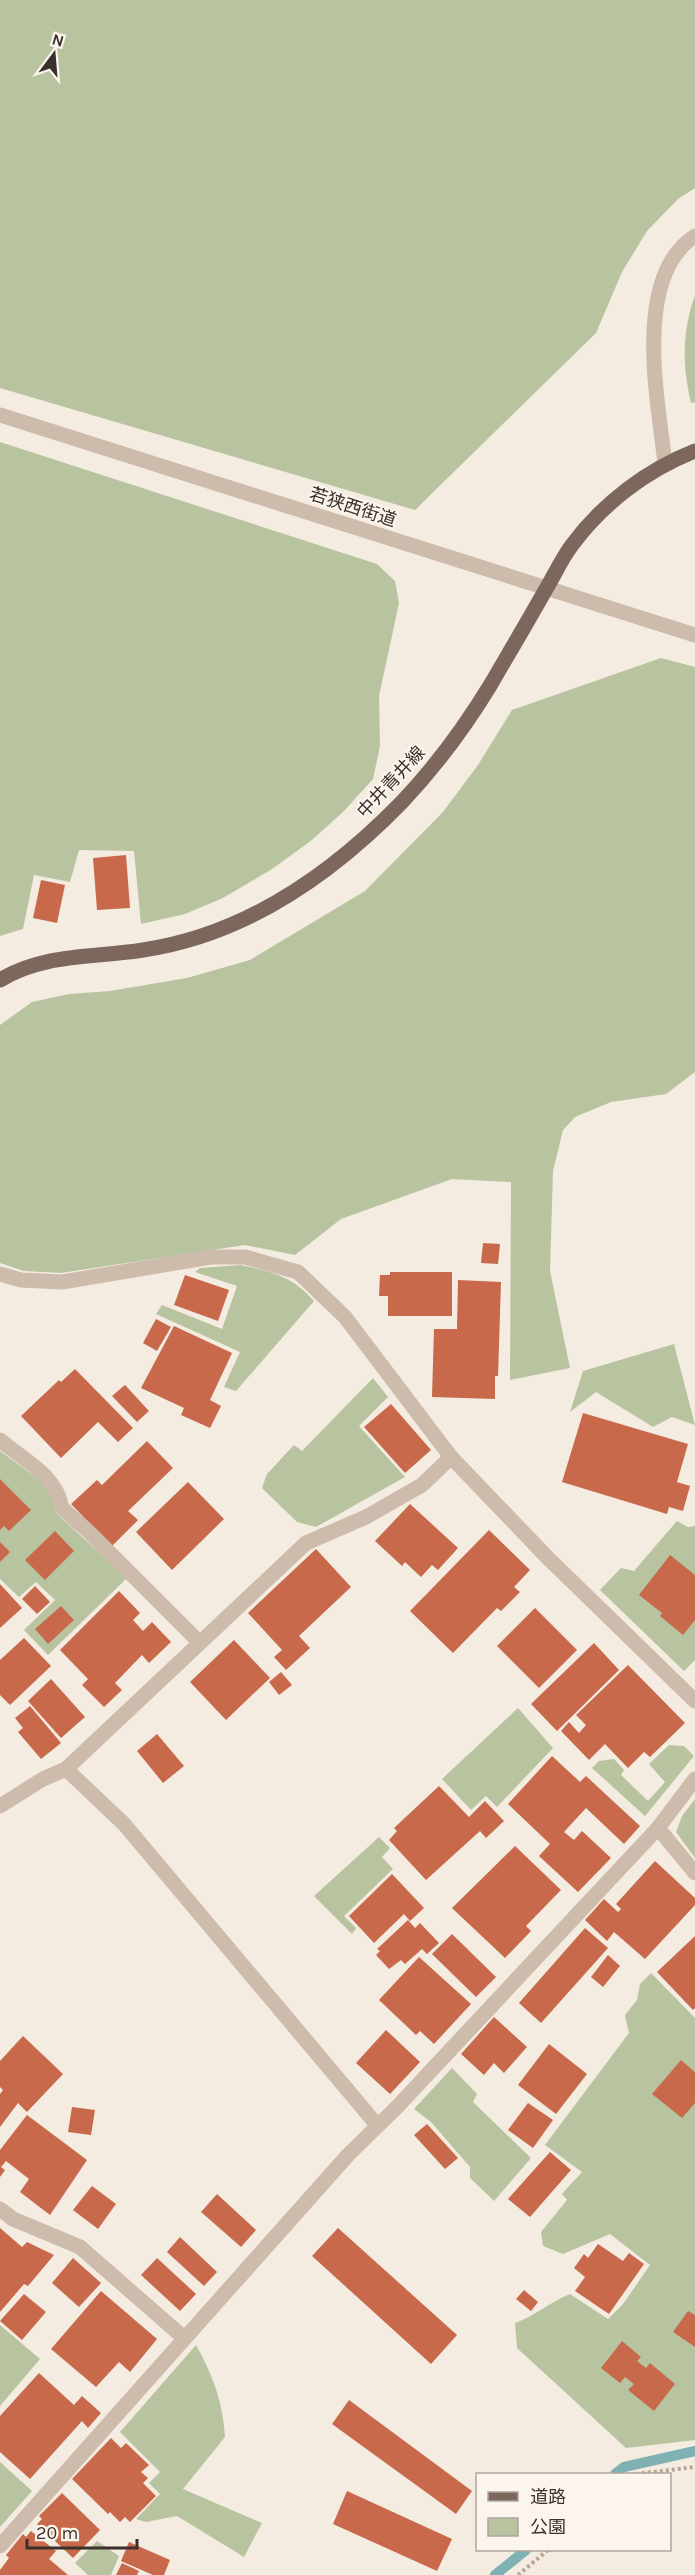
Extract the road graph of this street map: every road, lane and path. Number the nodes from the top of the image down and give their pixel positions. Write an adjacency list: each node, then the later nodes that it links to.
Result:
1 (695, 236): 4 (street)
2 (0, 415): 5 (street, 若狭西街道)
3 (695, 451): 4 (main road, 中井青井線)
4 (665, 463): 5 (main road, 中井青井線)
5 (546, 589): 6 (street, 若狭西街道); 7 (main road, 中井青井線)
6 (695, 634)
7 (0, 980)
8 (0, 1274): 10 (street)
9 (0, 1440): 11 (street)
10 (451, 1457): 11 (street); 12 (street)
11 (199, 1642): 13 (street)
12 (695, 1701)
13 (66, 1769): 15 (street); 18 (street)
14 (695, 1779): 16 (street)
15 (0, 1806)
16 (658, 1828): 17 (street); 18 (street)
17 (695, 1873)
18 (377, 2125): 20 (street)
19 (0, 2209): 20 (street)
20 (183, 2337): 23 (street)
21 (695, 2467): 22 (path)
22 (651, 2473)
23 (0, 2546)
24 (547, 2551): 25 (path)
25 (518, 2575)

